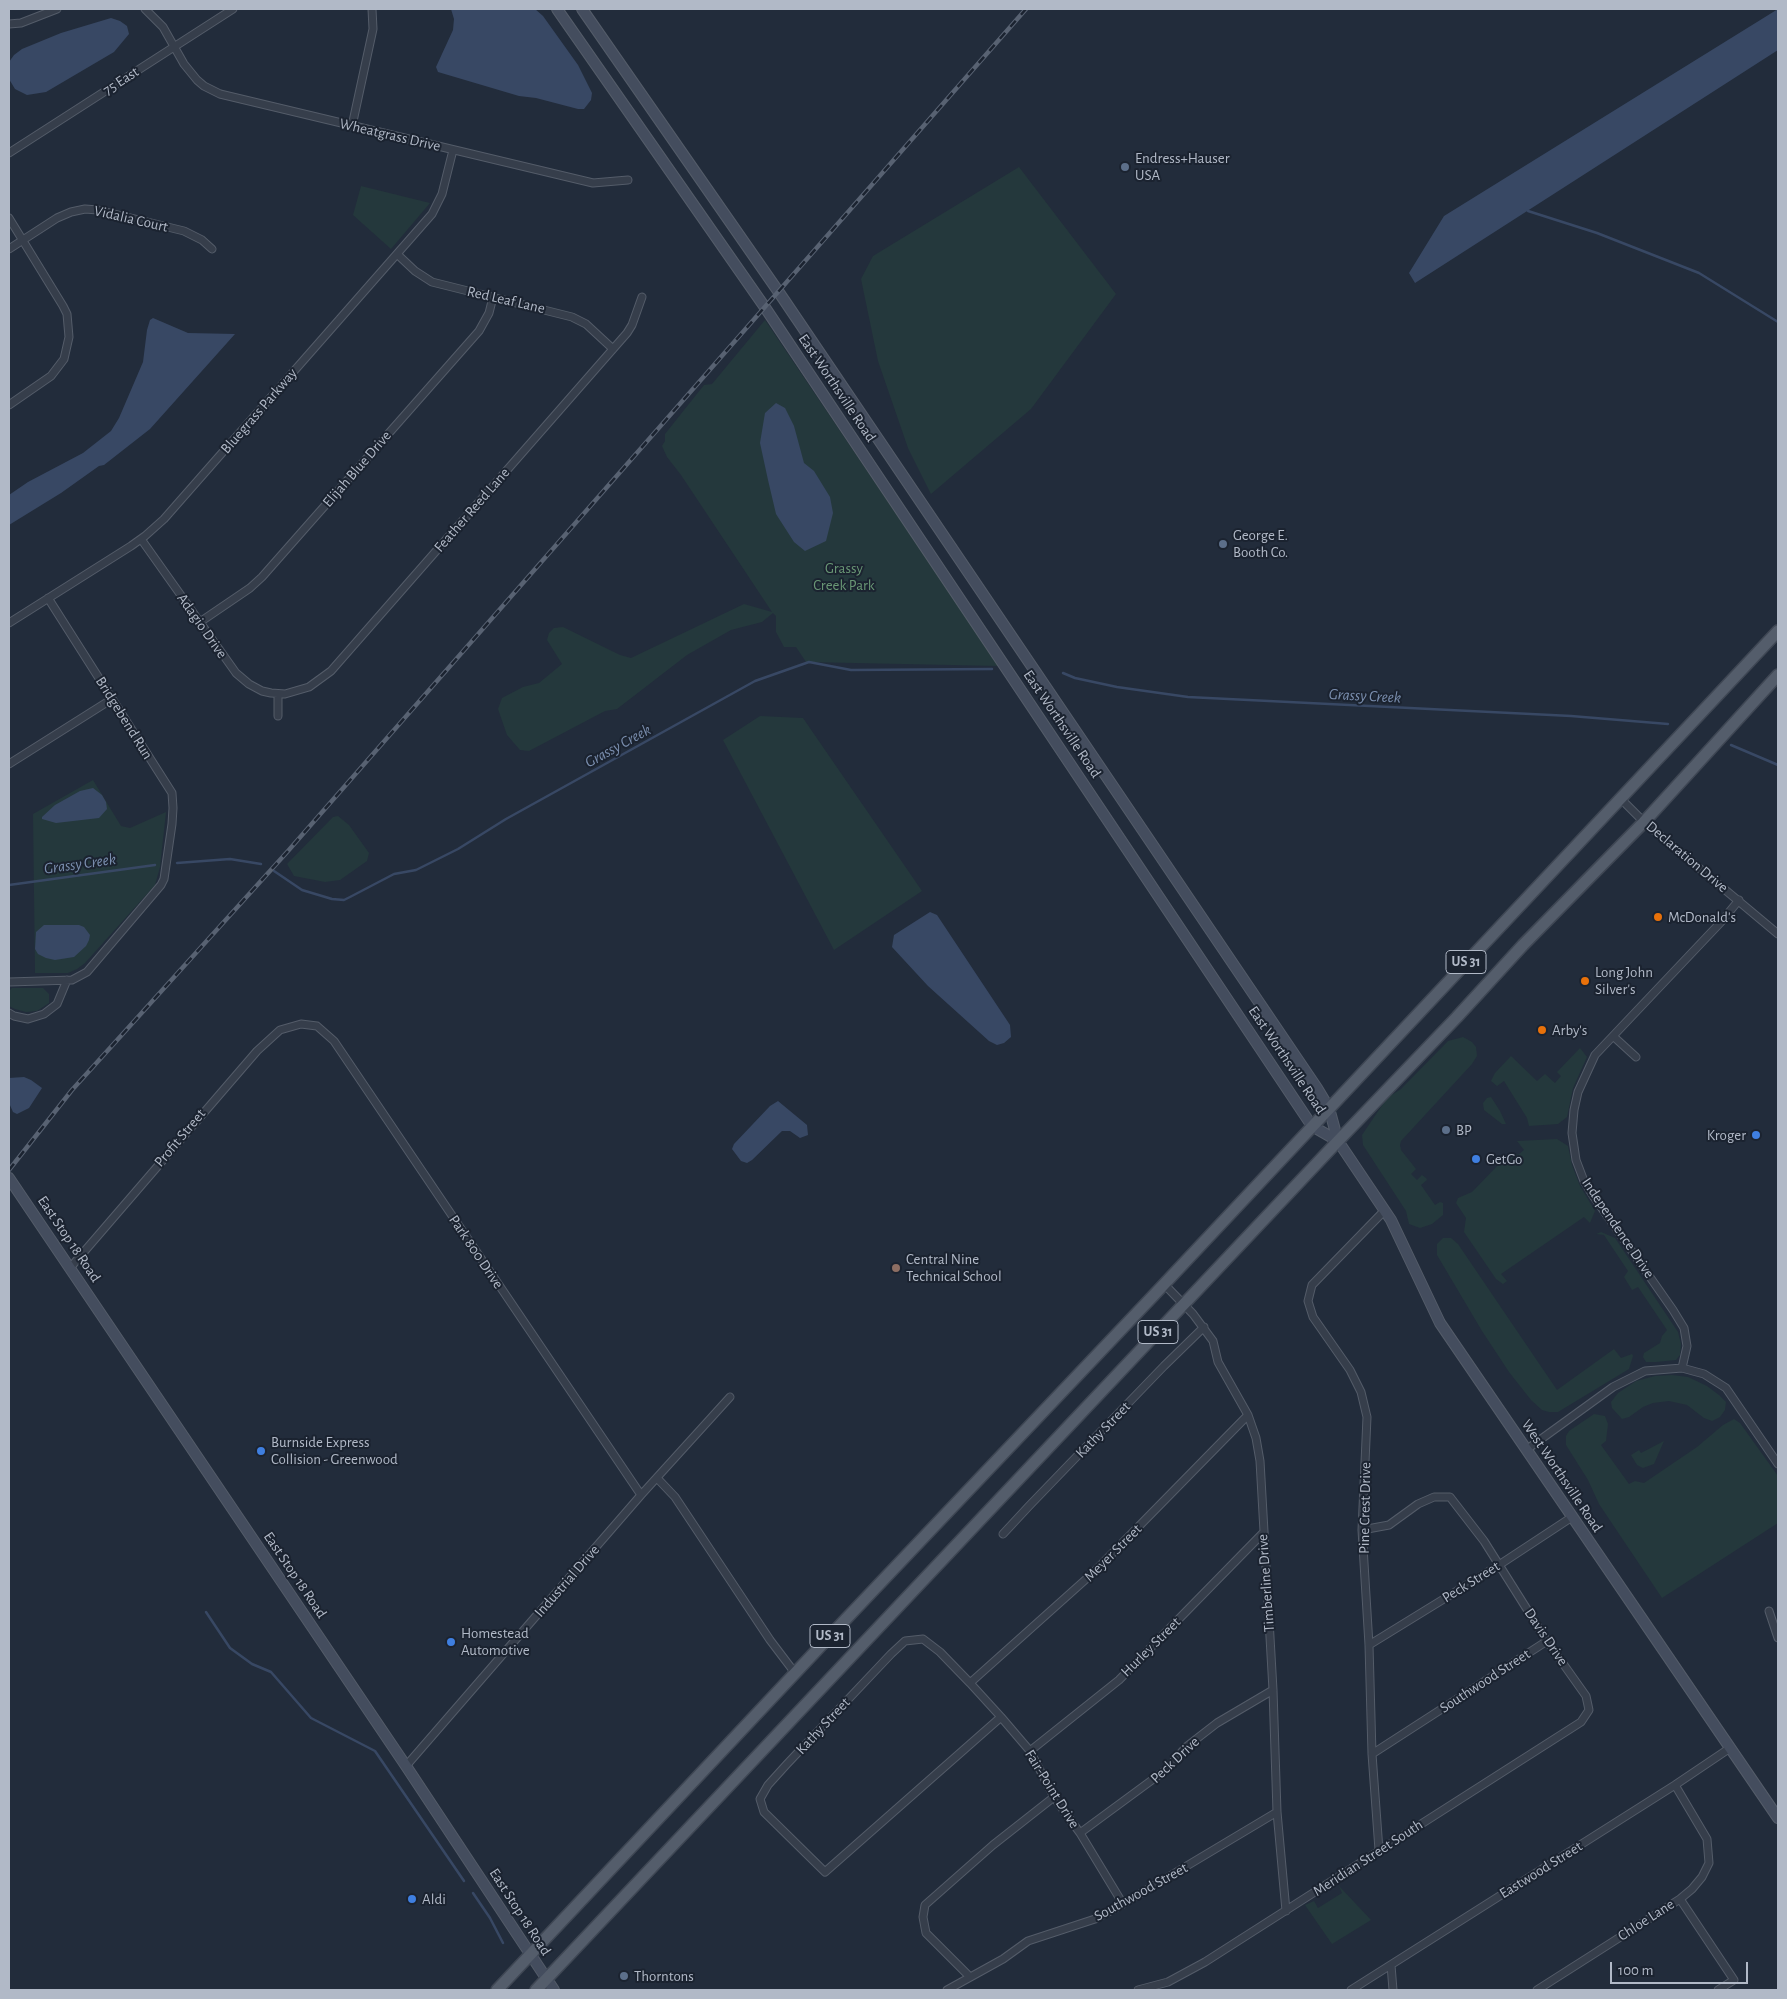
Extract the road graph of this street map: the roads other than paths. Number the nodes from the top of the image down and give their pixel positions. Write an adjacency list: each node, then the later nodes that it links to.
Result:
1 (57, 9): 7 (street)
2 (145, 9): 8 (street, Wheatgrass Drive)
3 (233, 9): 8 (street, 75 East)
4 (372, 9): 9 (street)
5 (557, 9): 43 (main road, East Worthsville Road)
6 (582, 9): 42 (main road, East Worthsville Road)
7 (9, 24)
8 (175, 46): 9 (street, Wheatgrass Drive); 11 (street, 75 East)
9 (352, 126): 10 (street, Wheatgrass Drive)
10 (452, 150): 12 (street, Wheatgrass Drive); 17 (street, Bluegrass Parkway)
11 (9, 153)
12 (628, 180)
13 (9, 218): 14 (street)
14 (23, 240): 15 (street, Vidalia Court); 16 (street, Vidalia Court); 21 (street)
15 (9, 249)
16 (212, 250)
17 (397, 254): 18 (street, Red Leaf Lane); 22 (street, Bluegrass Parkway)
18 (493, 297): 20 (street, Red Leaf Lane); 24 (street, Elijah Blue Drive)
19 (642, 297): 20 (street, Feather Reed Lane)
20 (613, 349): 28 (street, Feather Reed Lane)
21 (9, 405)
22 (141, 539): 23 (street, Bluegrass Parkway); 24 (street, Adagio Drive)
23 (48, 598): 25 (street, Bluegrass Parkway); 29 (street, Bridgebend Run)
24 (200, 622): 28 (street, Adagio Drive)
25 (9, 623)
26 (1778, 631): 32 (main road, US 31)
27 (1778, 675): 33 (main road, US 31)
28 (278, 694): 30 (street)
29 (112, 698): 31 (street); 36 (street, Bridgebend Run)
30 (278, 716)
31 (9, 764)
32 (1620, 798): 33 (street, Declaration Drive); 42 (main road, US 31)
33 (1644, 822): 34 (street, Declaration Drive); 44 (main road, US 31)
34 (1739, 900): 35 (street, Declaration Drive); 40 (street, Independence Drive)
35 (1778, 934)
36 (67, 980): 37 (street); 38 (street)
37 (9, 982)
38 (9, 1013)
39 (301, 1024): 47 (street, Profit Street); 57 (street, Park 800 Drive)
40 (1614, 1036): 41 (street); 51 (street, Independence Drive)
41 (1636, 1057)
42 (1329, 1108): 43 (main road, US 31); 44 (main road, East Worthsville Road)
43 (1312, 1126): 44 (main road, East Worthsville Road); 48 (main road, US 31)
44 (1338, 1141): 46 (main road, West Worthsville Road); 49 (main road, US 31)
45 (9, 1178): 47 (main road, East Stop 18 Road)
46 (1385, 1210): 54 (main road, West Worthsville Road); 59 (street, Pine Crest Drive)
47 (70, 1268): 75 (main road, East Stop 18 Road)
48 (1164, 1284): 49 (street, Timberline Drive); 67 (main road, US 31)
49 (1184, 1304): 50 (street, Timberline Drive); 88 (main road, US 31)
50 (1204, 1327): 53 (street, Timberline Drive); 61 (street, Kathy Street)
51 (1682, 1368): 54 (street); 55 (street)
52 (730, 1397): 56 (street, Industrial Drive)
53 (1248, 1415): 60 (street, Timberline Drive); 68 (street, Meyer Street)
54 (1526, 1450): 58 (main road, West Worthsville Road)
55 (1778, 1464)
56 (656, 1478): 57 (street, Industrial Drive); 67 (street)
57 (641, 1495): 75 (street, Industrial Drive)
58 (1572, 1517): 62 (street, Peck Street); 72 (main road, West Worthsville Road)
59 (1362, 1530): 62 (street); 66 (street, Pine Crest Drive)
60 (1263, 1532): 69 (street, Timberline Drive); 73 (street, Hurley Street)
61 (1003, 1534)
62 (1499, 1565): 65 (street, Davis Drive); 66 (street, Peck Street)
63 (1769, 1611): 64 (street)
64 (1778, 1638)
65 (1547, 1641): 70 (street, Davis Drive); 74 (street, Southwood Street)
66 (1369, 1645): 74 (street, Pine Crest Drive)
67 (795, 1673): 85 (main road, US 31)
68 (970, 1682): 71 (street, Fair-Point Drive); 71 (street, Kathy Street)
69 (1273, 1690): 78 (street, Timberline Drive); 80 (street, Peck Drive)
70 (1589, 1710): 81 (street, Meridian Street South)
71 (1001, 1718): 73 (street, Fair-Point Drive)
72 (1730, 1748): 76 (street, Eastwood Street); 79 (main road, West Worthsville Road)
73 (1030, 1751): 77 (street, Fair-Point Drive)
74 (1372, 1754): 81 (street, Pine Crest Drive)
75 (406, 1766): 85 (main road, East Stop 18 Road)
76 (1675, 1785): 82 (street, Chloe Lane); 86 (street, Eastwood Street)
77 (1054, 1797): 80 (street, Fair-Point Drive); 87 (street)
78 (1277, 1812): 83 (street, Southwood Street); 84 (street, Timberline Drive)
79 (1778, 1818)
80 (1080, 1833): 83 (street, Fair-Point Drive)
81 (1379, 1850): 84 (street, Meridian Street South)
82 (1680, 1899): 96 (street, Chloe Lane); 97 (street)
83 (1123, 1904): 87 (street, Southwood Street)
84 (1286, 1911): 93 (street, Meridian Street South)
85 (530, 1955): 88 (main road, East Stop 18 Road); 89 (main road, US 31)
86 (1391, 1965): 94 (street, Eastwood Street); 95 (street)
87 (970, 1977): 92 (street, Southwood Street)
88 (546, 1979): 90 (main road, US 31); 91 (main road, East Stop 18 Road)
89 (497, 1990)
90 (536, 1990)
91 (554, 1990)
92 (947, 1990)
93 (1138, 1990)
94 (1351, 1990)
95 (1393, 1990)
96 (1537, 1990)
97 (1718, 1990)

